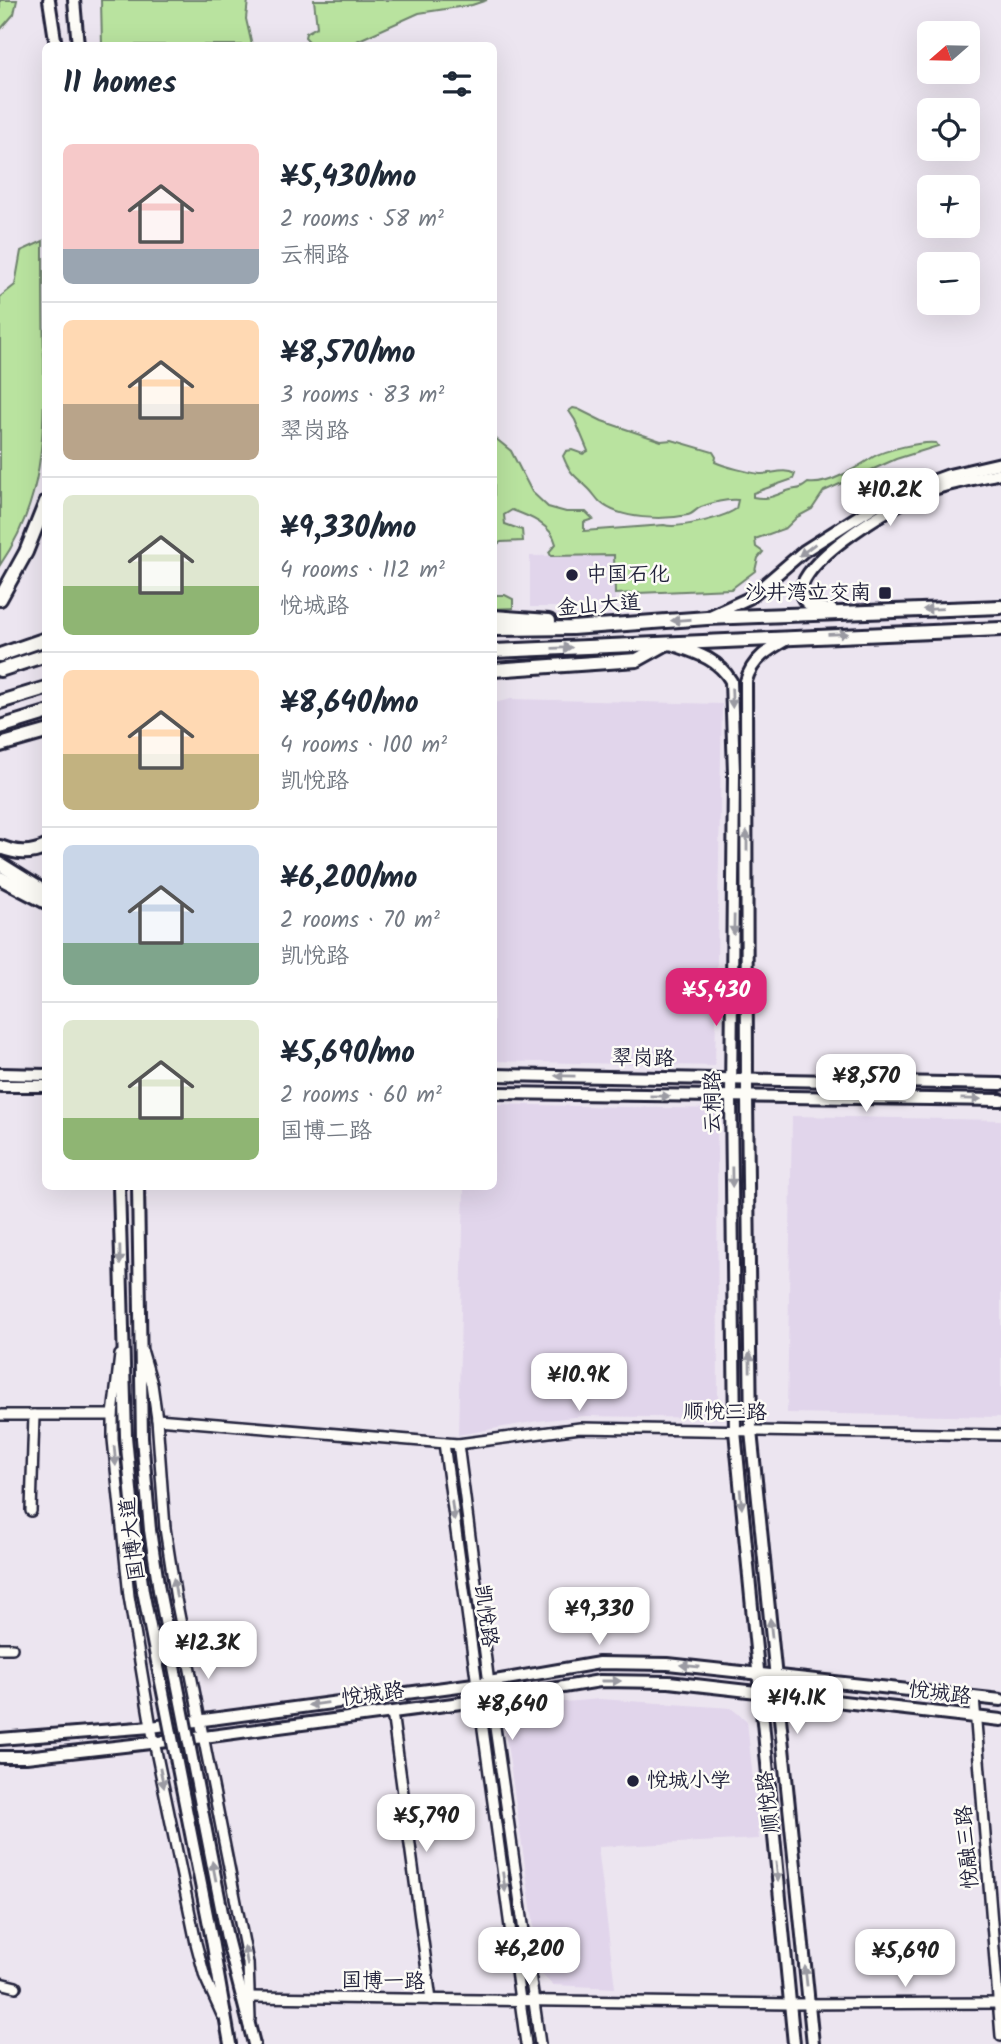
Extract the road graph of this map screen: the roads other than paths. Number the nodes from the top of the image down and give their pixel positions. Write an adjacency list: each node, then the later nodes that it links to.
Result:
1 (51, 0): 3 (main road)
2 (74, 0): 4 (main road)
3 (56, 42)
4 (78, 42)
5 (1001, 463): 12 (main road, one-way to 12)
6 (1001, 473): 10 (main road)
7 (42, 512): 8 (highway)
8 (0, 599)
9 (1001, 607): 10 (highway, 金山大道, one-way to 10)
10 (838, 612): 12 (highway, 金山大道)
11 (497, 617): 13 (highway)
12 (706, 618): 13 (highway, 金山大道, one-way to 13)
13 (601, 625): 14 (highway, 金山大道)
14 (497, 629)
15 (1001, 629): 16 (highway, 金山大道, one-way to 15)
16 (793, 636): 18 (highway, 金山大道); 40 (main road, 云桐路, one-way to 16)
17 (42, 640): 20 (highway)
18 (668, 643): 19 (highway, 金山大道, one-way to 18); 23 (highway); 39 (main road, 云桐路, one-way to 39)
19 (497, 650)
20 (0, 655)
21 (42, 656): 22 (highway)
22 (0, 670)
23 (497, 670)
24 (42, 689): 25 (highway)
25 (0, 702)
26 (42, 714): 27 (highway)
27 (0, 727)
28 (42, 733): 29 (highway)
29 (0, 746)
30 (0, 847): 31 (highway)
31 (42, 849)
32 (0, 864): 34 (highway)
33 (0, 878): 35 (highway)
34 (42, 892)
35 (42, 900)
36 (0, 1074): 37 (main road)
37 (42, 1075)
38 (497, 1075): 39 (main road, 翠岗路, one-way to 38)
39 (732, 1080): 40 (main road, 翠岗路); 45 (main road, 云桐路)
40 (747, 1080): 41 (main road, 翠岗路); 46 (main road, 云桐路)
41 (1001, 1084)
42 (0, 1086): 43 (main road)
43 (42, 1086)
44 (497, 1093): 45 (main road, 翠岗路, one-way to 45)
45 (731, 1098): 46 (main road, 翠岗路); 56 (main road, 云桐路, one-way to 56)
46 (747, 1098): 47 (main road, 翠岗路, one-way to 47); 57 (main road, 云桐路, one-way to 46)
47 (1001, 1100)
48 (119, 1190): 50 (main road, 国博大道, one-way to 50)
49 (138, 1190): 51 (main road, 国博大道)
50 (122, 1340): 54 (street); 91 (main road, 国博大道, bridge)
51 (141, 1342): 55 (street); 92 (main road, 国博大道, one-way to 51, bridge)
52 (0, 1415): 53 (street)
53 (34, 1415): 54 (street); 61 (street)
54 (113, 1415): 77 (street, one-way to 77)
55 (157, 1419): 59 (street, 顺悦三路); 75 (street, one-way to 55)
56 (735, 1431): 57 (street, 顺悦三路); 60 (street, 顺悦三路); 64 (main road, 顺悦路, one-way to 64)
57 (751, 1431): 58 (street, 顺悦三路); 65 (main road, 顺悦路, one-way to 57)
58 (1001, 1435)
59 (444, 1443): 60 (street, 顺悦三路); 67 (street, 凯悦路, one-way to 67)
60 (458, 1444): 66 (street, 凯悦路)
61 (31, 1511)
62 (0, 1648): 63 (street)
63 (12, 1648)
64 (758, 1674): 65 (main road, 悦城路); 66 (main road, 悦城路, one-way to 66); 68 (main road, 顺悦路)
65 (776, 1675): 69 (main road, 顺悦路); 70 (main road, 悦城路)
66 (489, 1682): 67 (main road, 悦城路); 71 (street, 凯悦路)
67 (476, 1683): 71 (street, 凯悦路); 75 (main road, 悦城路, one-way to 75)
68 (759, 1693): 69 (main road, 悦城路); 71 (main road, 悦城路, one-way to 68); 89 (main road, 顺悦路, one-way to 89)
69 (777, 1694): 74 (main road, 悦城路); 90 (main road, 顺悦路, one-way to 69)
70 (974, 1697): 72 (main road, 悦城路); 74 (street, 悦融三路)
71 (485, 1700): 73 (main road, 悦城路); 86 (street, 凯悦路, one-way to 86); 87 (street, 凯悦路)
72 (1001, 1700)
73 (392, 1712): 78 (main road, 悦城路); 85 (street)
74 (975, 1718): 76 (main road, 悦城路); 88 (street, 悦融三路)
75 (201, 1720): 77 (main road, 悦城路); 78 (street)
76 (1001, 1720)
77 (151, 1727): 79 (main road, 悦城路); 80 (street)
78 (204, 1737): 80 (main road, 悦城路); 84 (street, one-way to 78)
79 (0, 1739)
80 (155, 1742): 81 (main road, 悦城路); 91 (street, one-way to 91)
81 (0, 1757)
82 (0, 1983): 83 (street)
83 (16, 1987)
84 (250, 1997): 85 (street, 国博一路); 92 (street)
85 (432, 2000): 86 (street, 国博一路)
86 (520, 2002): 87 (street, 国博一路); 96 (street, 凯悦路)
87 (534, 2002): 89 (street, 国博一路); 97 (street, 凯悦路)
88 (1000, 2003): 90 (street, 国博一路); 93 (street, 悦融三路)
89 (789, 2004): 90 (street, 国博一路); 98 (main road, 顺悦路)
90 (809, 2004): 99 (main road, 顺悦路)
91 (226, 2024): 94 (main road, 国博大道)
92 (251, 2024): 95 (main road, 国博大道)
93 (1001, 2036)
94 (230, 2044)
95 (254, 2044)
96 (526, 2044)
97 (540, 2044)
98 (794, 2044)
99 (813, 2044)

